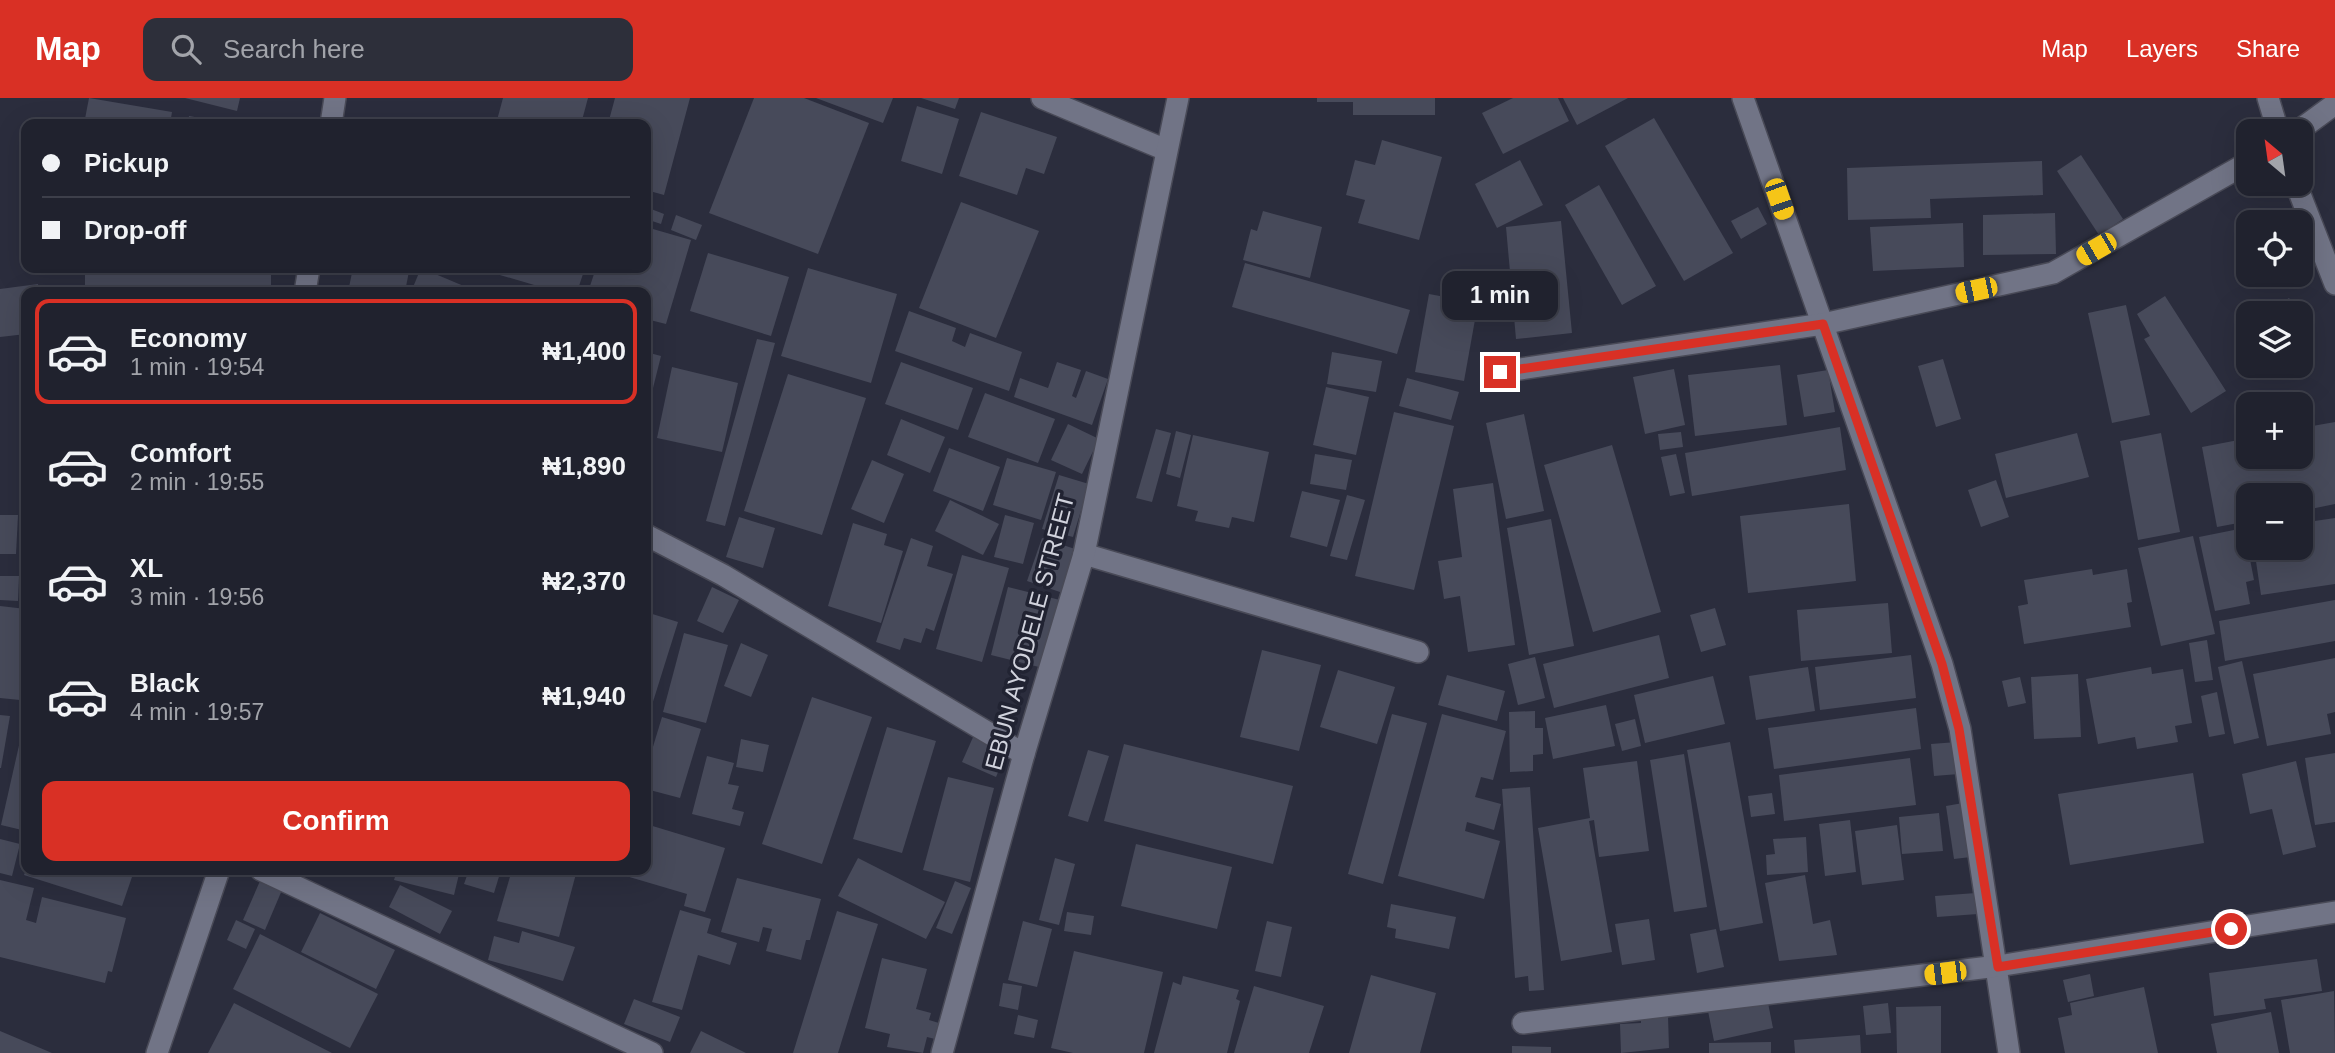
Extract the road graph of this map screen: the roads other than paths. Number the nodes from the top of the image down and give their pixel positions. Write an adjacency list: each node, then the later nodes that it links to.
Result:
1 (335, 98): 7 (street)
2 (1042, 98): 10 (street)
3 (1178, 98): 10 (street, EBUN AYODELE STREET)
4 (1744, 98): 14 (street)
5 (2268, 98): 8 (street)
6 (2335, 104): 9 (street)
7 (332, 119)
8 (2274, 119)
9 (2314, 119)
10 (1166, 150): 17 (street, EBUN AYODELE STREET)
11 (2236, 169): 14 (street)
12 (2302, 196): 13 (street)
13 (2335, 284)
14 (1823, 324): 15 (street); 23 (street)
15 (1500, 372)
16 (651, 538): 19 (street)
17 (1084, 554): 18 (street); 19 (street, EBUN AYODELE STREET)
18 (1418, 652)
19 (1024, 754): 27 (street, EBUN AYODELE STREET)
20 (217, 875): 25 (street)
21 (272, 875): 26 (street)
22 (2335, 912): 23 (street)
23 (1998, 967): 24 (street); 28 (street)
24 (1523, 1023)
25 (157, 1053)
26 (652, 1053)
27 (942, 1053)
28 (2009, 1053)

